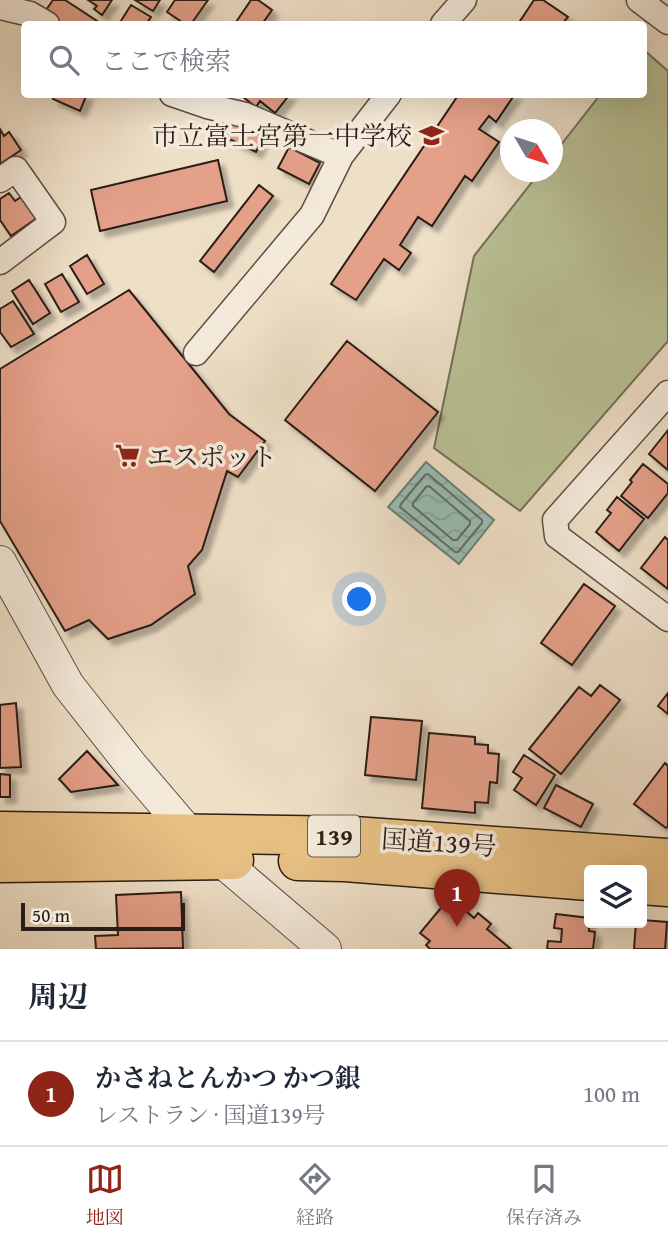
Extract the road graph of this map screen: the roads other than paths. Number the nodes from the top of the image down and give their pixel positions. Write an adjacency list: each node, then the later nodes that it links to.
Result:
1 (464, 0): 5 (street)
2 (639, 0): 6 (street)
3 (0, 8): 4 (street)
4 (42, 21)
5 (446, 21)
6 (668, 22)
7 (184, 98): 9 (street)
8 (386, 98): 9 (street)
9 (341, 156): 12 (street)
10 (0, 180): 11 (street)
11 (0, 262)
12 (197, 353)
13 (668, 393): 15 (street)
14 (0, 562): 17 (street)
15 (668, 619)
16 (0, 831): 17 (highway, 国道139号 / 139)
17 (189, 833): 18 (highway, 国道139号 / 139); 19 (street)
18 (668, 858)
19 (220, 859): 20 (highway, 国道139号 / 139); 21 (highway, 国道139号 / 139); 24 (street)
20 (0, 863)
21 (584, 881)
22 (647, 885): 23 (highway)
23 (668, 887)
24 (325, 949)

